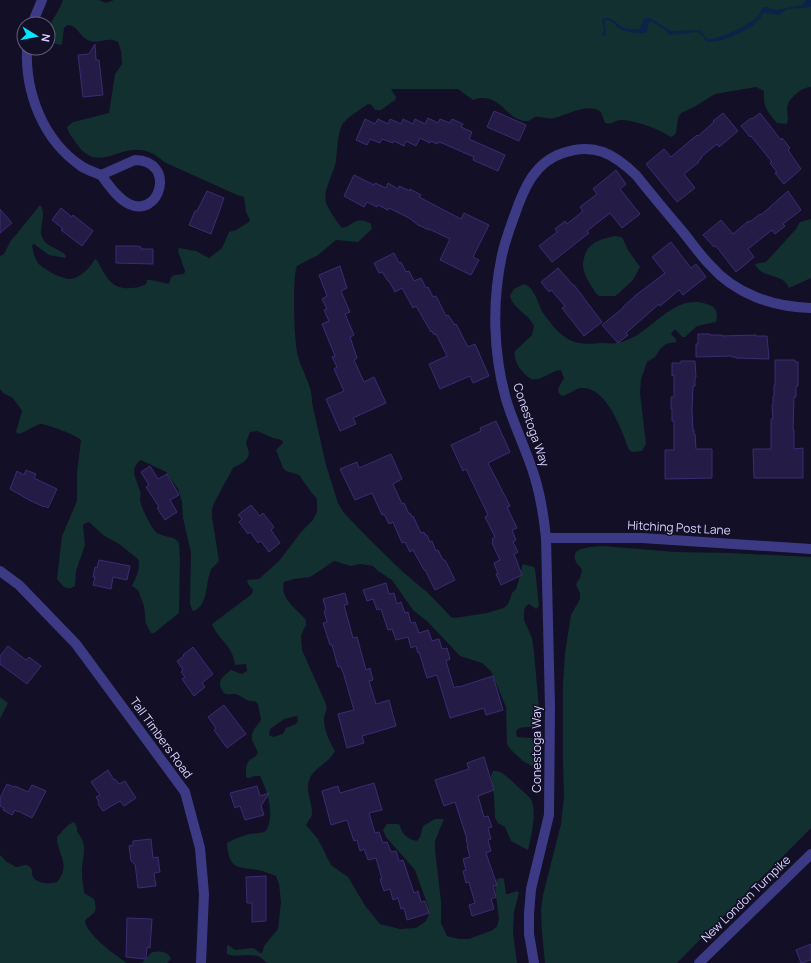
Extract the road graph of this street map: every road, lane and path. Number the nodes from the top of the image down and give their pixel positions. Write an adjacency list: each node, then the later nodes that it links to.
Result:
1 (42, 0): 2 (street)
2 (35, 16)
3 (27, 56): 4 (street)
4 (101, 175): 4 (street)
5 (811, 308): 6 (street, Conestoga Way)
6 (546, 538): 7 (street, Hitching Post Lane); 11 (street, Conestoga Way)
7 (811, 549)
8 (0, 571): 10 (street, Tall Timbers Road)
9 (811, 854): 12 (street, New London Turnpike)
10 (201, 963)
11 (534, 963)
12 (699, 963)

